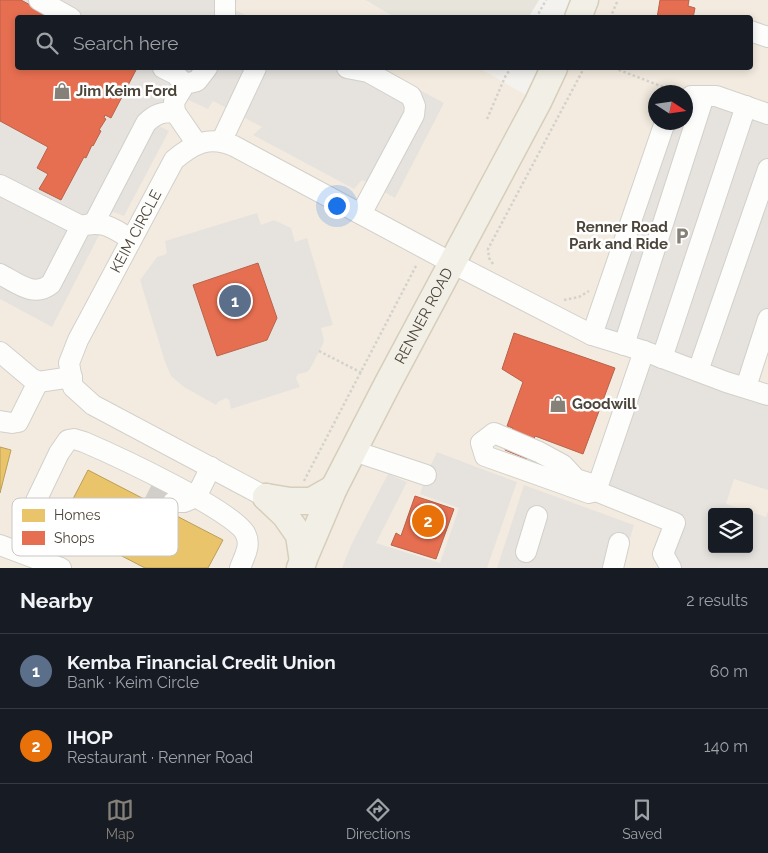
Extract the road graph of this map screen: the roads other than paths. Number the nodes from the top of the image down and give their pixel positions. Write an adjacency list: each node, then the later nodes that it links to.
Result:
1 (40, 0): 4 (street)
2 (225, 0): 5 (street)
3 (585, 0): 6 (main road)
4 (67, 15)
5 (225, 15)
6 (579, 15)
7 (753, 32): 8 (street)
8 (768, 37)
9 (167, 70): 14 (street)
10 (205, 70): 14 (street)
11 (255, 70): 20 (street)
12 (358, 70): 24 (street)
13 (553, 70): 27 (main road, RENNER ROAD)
14 (185, 84): 17 (street)
15 (695, 98): 16 (street); 31 (street)
16 (746, 106): 18 (street); 33 (street)
17 (175, 112): 21 (street); 25 (street)
18 (768, 114)
19 (662, 130): 30 (street)
20 (222, 140): 21 (street, KEIM CIRCLE); 24 (street)
21 (197, 144): 26 (street, KEIM CIRCLE)
22 (768, 169): 34 (street)
23 (0, 185): 25 (street)
24 (361, 214): 27 (street)
25 (87, 225): 26 (street); 28 (street)
26 (131, 240): 35 (street, KEIM CIRCLE)
27 (452, 263): 30 (street); 41 (main road, RENNER ROAD)
28 (0, 274)
29 (768, 318): 37 (street)
30 (592, 335): 31 (street)
31 (624, 345): 33 (street)
32 (0, 352): 36 (street)
33 (653, 354): 34 (street); 47 (street)
34 (698, 371): 37 (street)
35 (72, 377): 36 (street); 40 (street)
36 (38, 382): 39 (street)
37 (746, 387): 38 (street)
38 (768, 394)
39 (0, 421)
40 (132, 426): 42 (street); 43 (street)
41 (354, 451): 45 (street); 46 (main road, RENNER ROAD)
42 (115, 456): 44 (street); 51 (street)
43 (211, 467): 49 (street); 50 (street)
44 (140, 468): 48 (street); 49 (street)
45 (426, 475)
46 (334, 488): 50 (main road); 59 (main road, RENNER ROAD)
47 (597, 489): 47 (street); 63 (street)
48 (149, 490)
49 (196, 497): 52 (street); 61 (street)
50 (266, 497): 59 (main road)
51 (37, 498)
52 (178, 502)
53 (538, 516): 57 (street)
54 (619, 543): 62 (street)
55 (0, 545): 56 (street)
56 (12, 550)
57 (526, 552)
58 (29, 556): 60 (street)
59 (302, 565)
60 (61, 568)
61 (240, 568)
62 (613, 568)
63 (671, 568)

